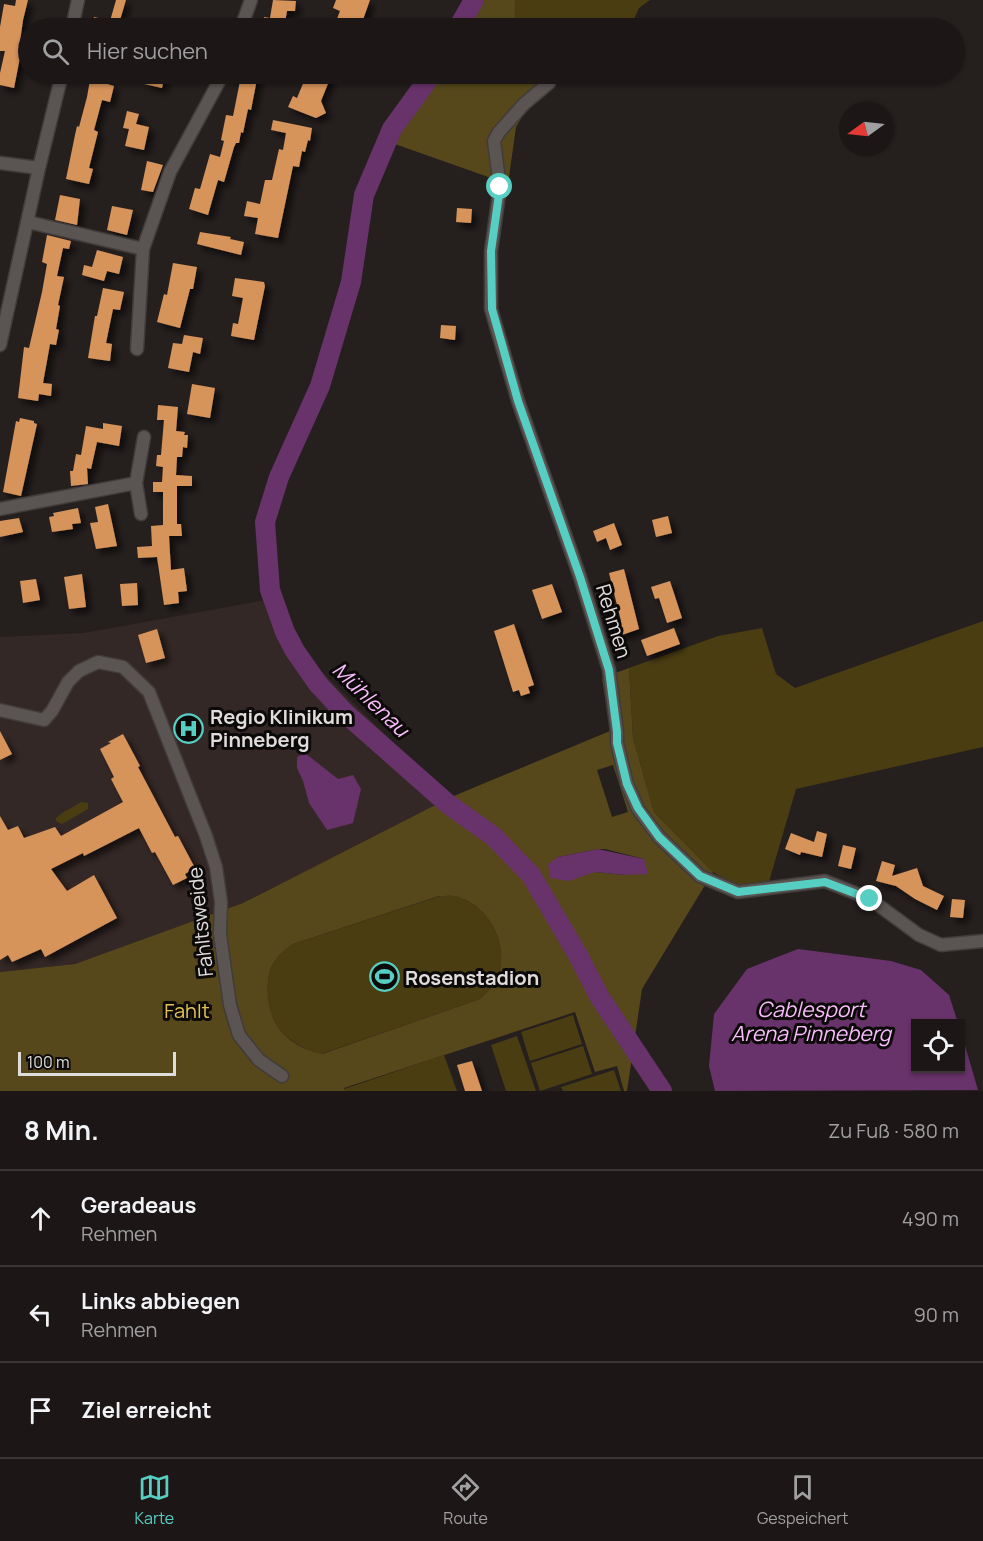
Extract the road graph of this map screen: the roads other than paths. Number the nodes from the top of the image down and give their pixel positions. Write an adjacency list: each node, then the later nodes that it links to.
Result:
1 (78, 0): 3 (street)
2 (251, 0): 4 (street)
3 (74, 18)
4 (245, 18)
5 (60, 84): 9 (street)
6 (218, 84): 11 (street)
7 (548, 84): 19 (street, Rehmen)
8 (0, 163): 9 (street)
9 (39, 168): 10 (street)
10 (28, 222): 11 (street); 12 (street)
11 (143, 249): 13 (street)
12 (0, 345)
13 (137, 349)
14 (144, 437): 15 (street)
15 (136, 483): 16 (street); 17 (street)
16 (0, 509)
17 (141, 514)
18 (0, 710): 20 (street, Fahltsweide)
19 (983, 941)
20 (282, 1076)

